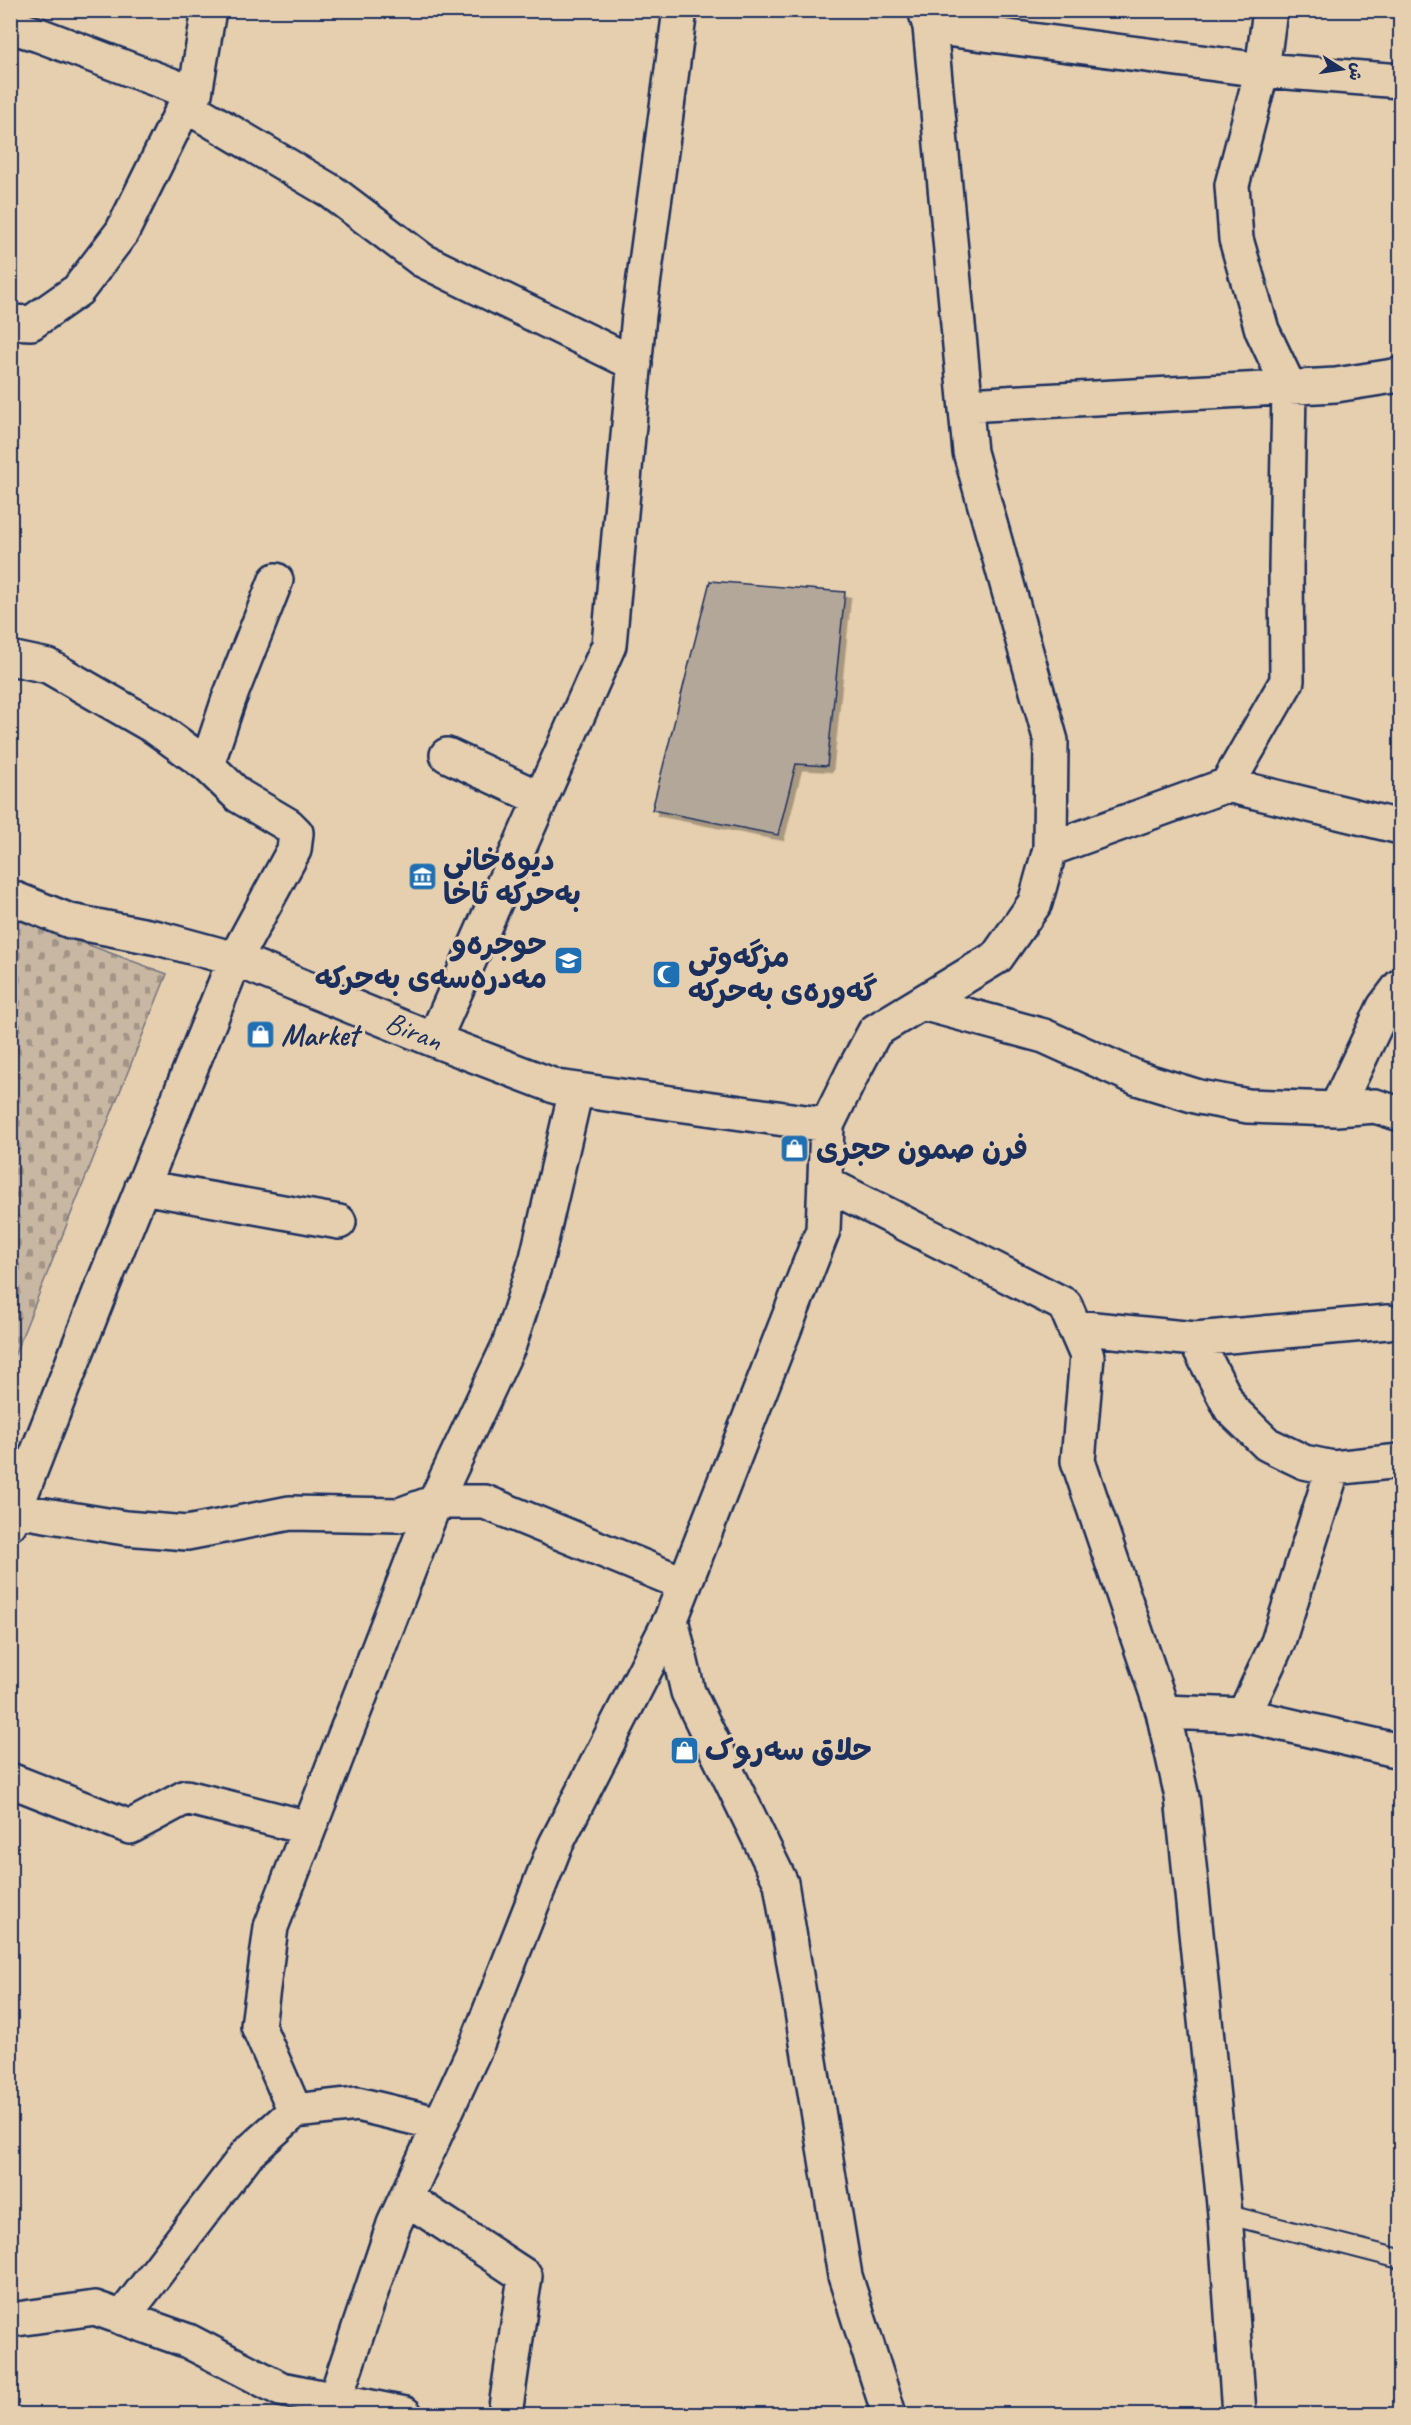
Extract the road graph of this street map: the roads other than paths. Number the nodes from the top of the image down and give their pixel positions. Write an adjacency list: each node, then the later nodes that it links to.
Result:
1 (209, 10): 8 (street)
2 (680, 10): 10 (street)
3 (1270, 10): 6 (street)
4 (928, 19): 6 (street); 13 (street)
5 (10, 26): 8 (street)
6 (1262, 70): 7 (street); 12 (street)
7 (1401, 81)
8 (190, 100): 9 (street); 10 (street)
9 (10, 322)
10 (635, 364): 19 (street)
11 (1401, 375): 12 (street)
12 (1288, 387): 13 (street); 18 (street)
13 (966, 405): 21 (street)
14 (276, 580): 17 (street)
15 (10, 658): 17 (street)
16 (447, 755): 19 (street)
17 (207, 765): 23 (street)
18 (1227, 785): 20 (street); 21 (street)
19 (541, 798): 26 (street)
20 (1401, 828)
21 (1050, 849): 25 (street)
22 (10, 897): 23 (street, Biran)
23 (236, 959): 26 (street, Biran); 32 (street)
24 (1401, 986): 28 (street)
25 (922, 1003): 28 (street); 30 (street)
26 (434, 1040): 27 (street, Biran)
27 (576, 1090): 30 (street, Biran); 39 (street)
28 (1336, 1108): 29 (street)
29 (1401, 1114)
30 (827, 1125): 31 (street)
31 (825, 1183): 35 (street); 41 (street)
32 (142, 1187): 33 (street); 40 (street)
33 (339, 1222)
34 (1388, 1322): 36 (street)
35 (1074, 1327): 36 (street); 43 (street)
36 (1195, 1339): 38 (street)
37 (1401, 1461): 38 (street)
38 (1333, 1468): 44 (street)
39 (435, 1502): 40 (street); 41 (street); 47 (street)
40 (13, 1516)
41 (685, 1584): 42 (street)
42 (671, 1619): 49 (street); 58 (street)
43 (1163, 1712): 44 (street); 51 (street)
44 (1244, 1715): 45 (street)
45 (1401, 1751)
46 (10, 1780): 47 (street)
47 (309, 1828): 48 (street)
48 (295, 2111): 49 (street); 53 (street)
49 (440, 2124): 50 (street)
50 (406, 2198): 55 (street); 57 (street)
51 (1225, 2214): 52 (lane); 59 (street)
52 (1401, 2259)
53 (122, 2318): 54 (street); 55 (street)
54 (10, 2320)
55 (333, 2407): 56 (street)
56 (405, 2415)
57 (505, 2415)
58 (889, 2415)
59 (1239, 2415)

